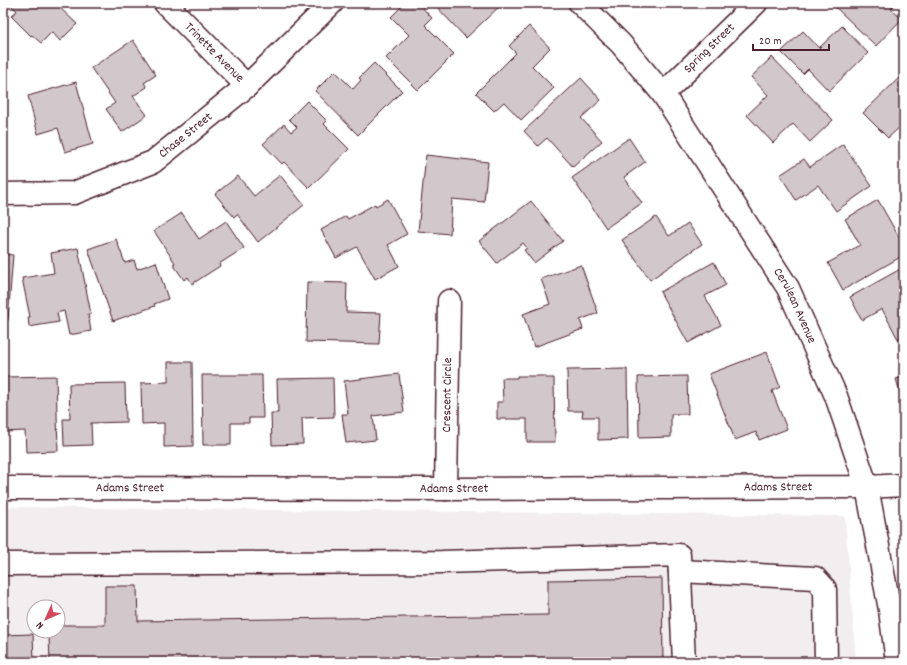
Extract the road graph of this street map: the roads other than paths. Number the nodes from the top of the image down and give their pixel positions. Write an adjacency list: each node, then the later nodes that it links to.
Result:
1 (165, 3): 5 (street, Trinette Avenue)
2 (332, 3): 5 (street, Chase Street)
3 (580, 3): 6 (street, Cerulean Avenue)
4 (756, 3): 6 (street, Spring Street)
5 (247, 86): 7 (street, Chase Street)
6 (663, 94): 10 (street, Cerulean Avenue)
7 (3, 194)
8 (449, 301): 12 (street, Crescent Circle)
9 (904, 485): 10 (street, Adams Street)
10 (867, 487): 12 (street, Adams Street); 17 (street, Cerulean Avenue)
11 (3, 488): 12 (street, Adams Street)
12 (446, 489)
13 (3, 564): 14 (street)
14 (680, 572): 15 (street); 16 (street)
15 (684, 662)
16 (826, 662)
17 (897, 662)

